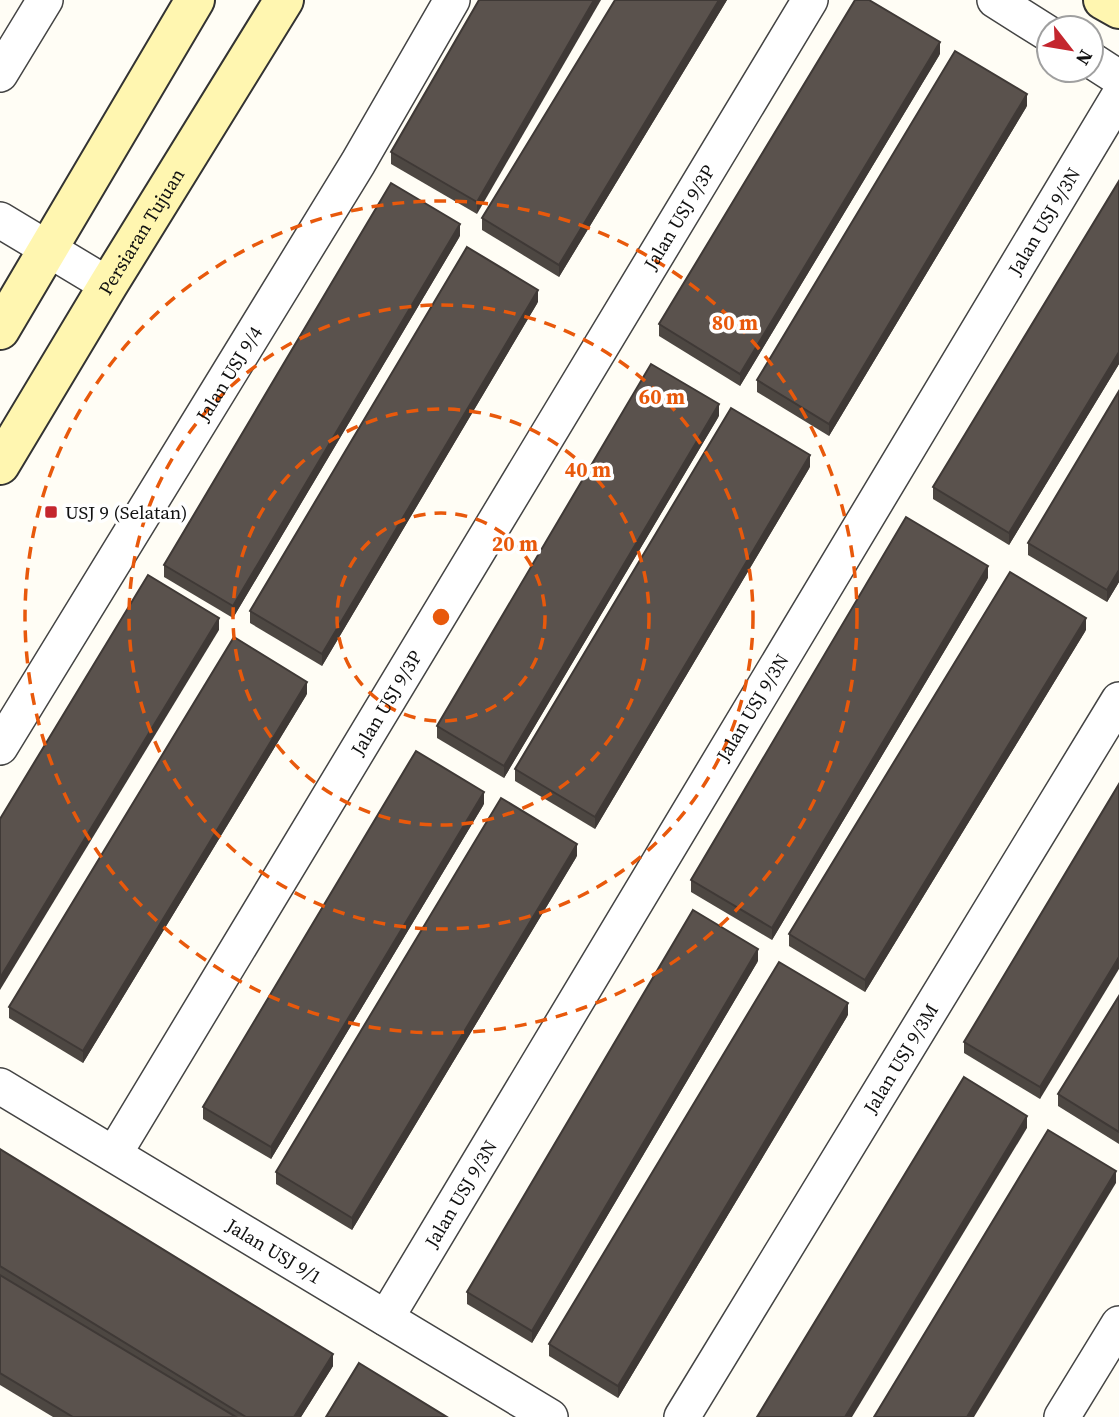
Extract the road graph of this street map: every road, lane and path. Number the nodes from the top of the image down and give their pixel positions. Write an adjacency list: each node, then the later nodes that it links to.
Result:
1 (45, 0): 10 (street)
2 (195, 0): 13 (main road)
3 (284, 0): 14 (main road, Persiaran Tujuan)
4 (452, 0): 18 (street, Jalan USJ 9/4)
5 (810, 0): 20 (street, Jalan USJ 9/3P)
6 (995, 0): 9 (street)
7 (1103, 0): 8 (main road)
8 (1119, 9)
9 (1035, 25)
10 (0, 74)
11 (1119, 96): 21 (street, Jalan USJ 9/3N)
12 (0, 220): 13 (street)
13 (48, 249): 14 (street); 15 (main road)
14 (108, 285): 16 (main road, Persiaran Tujuan)
15 (0, 330)
16 (0, 465)
17 (1119, 700): 24 (street, Jalan USJ 9/3M)
18 (0, 747)
19 (0, 1086): 20 (street, Jalan USJ 9/1)
20 (114, 1154): 21 (street, Jalan USJ 9/1)
21 (386, 1318): 23 (street, Jalan USJ 9/1)
22 (1119, 1324): 25 (street)
23 (550, 1417)
24 (682, 1417)
25 (1062, 1417)

